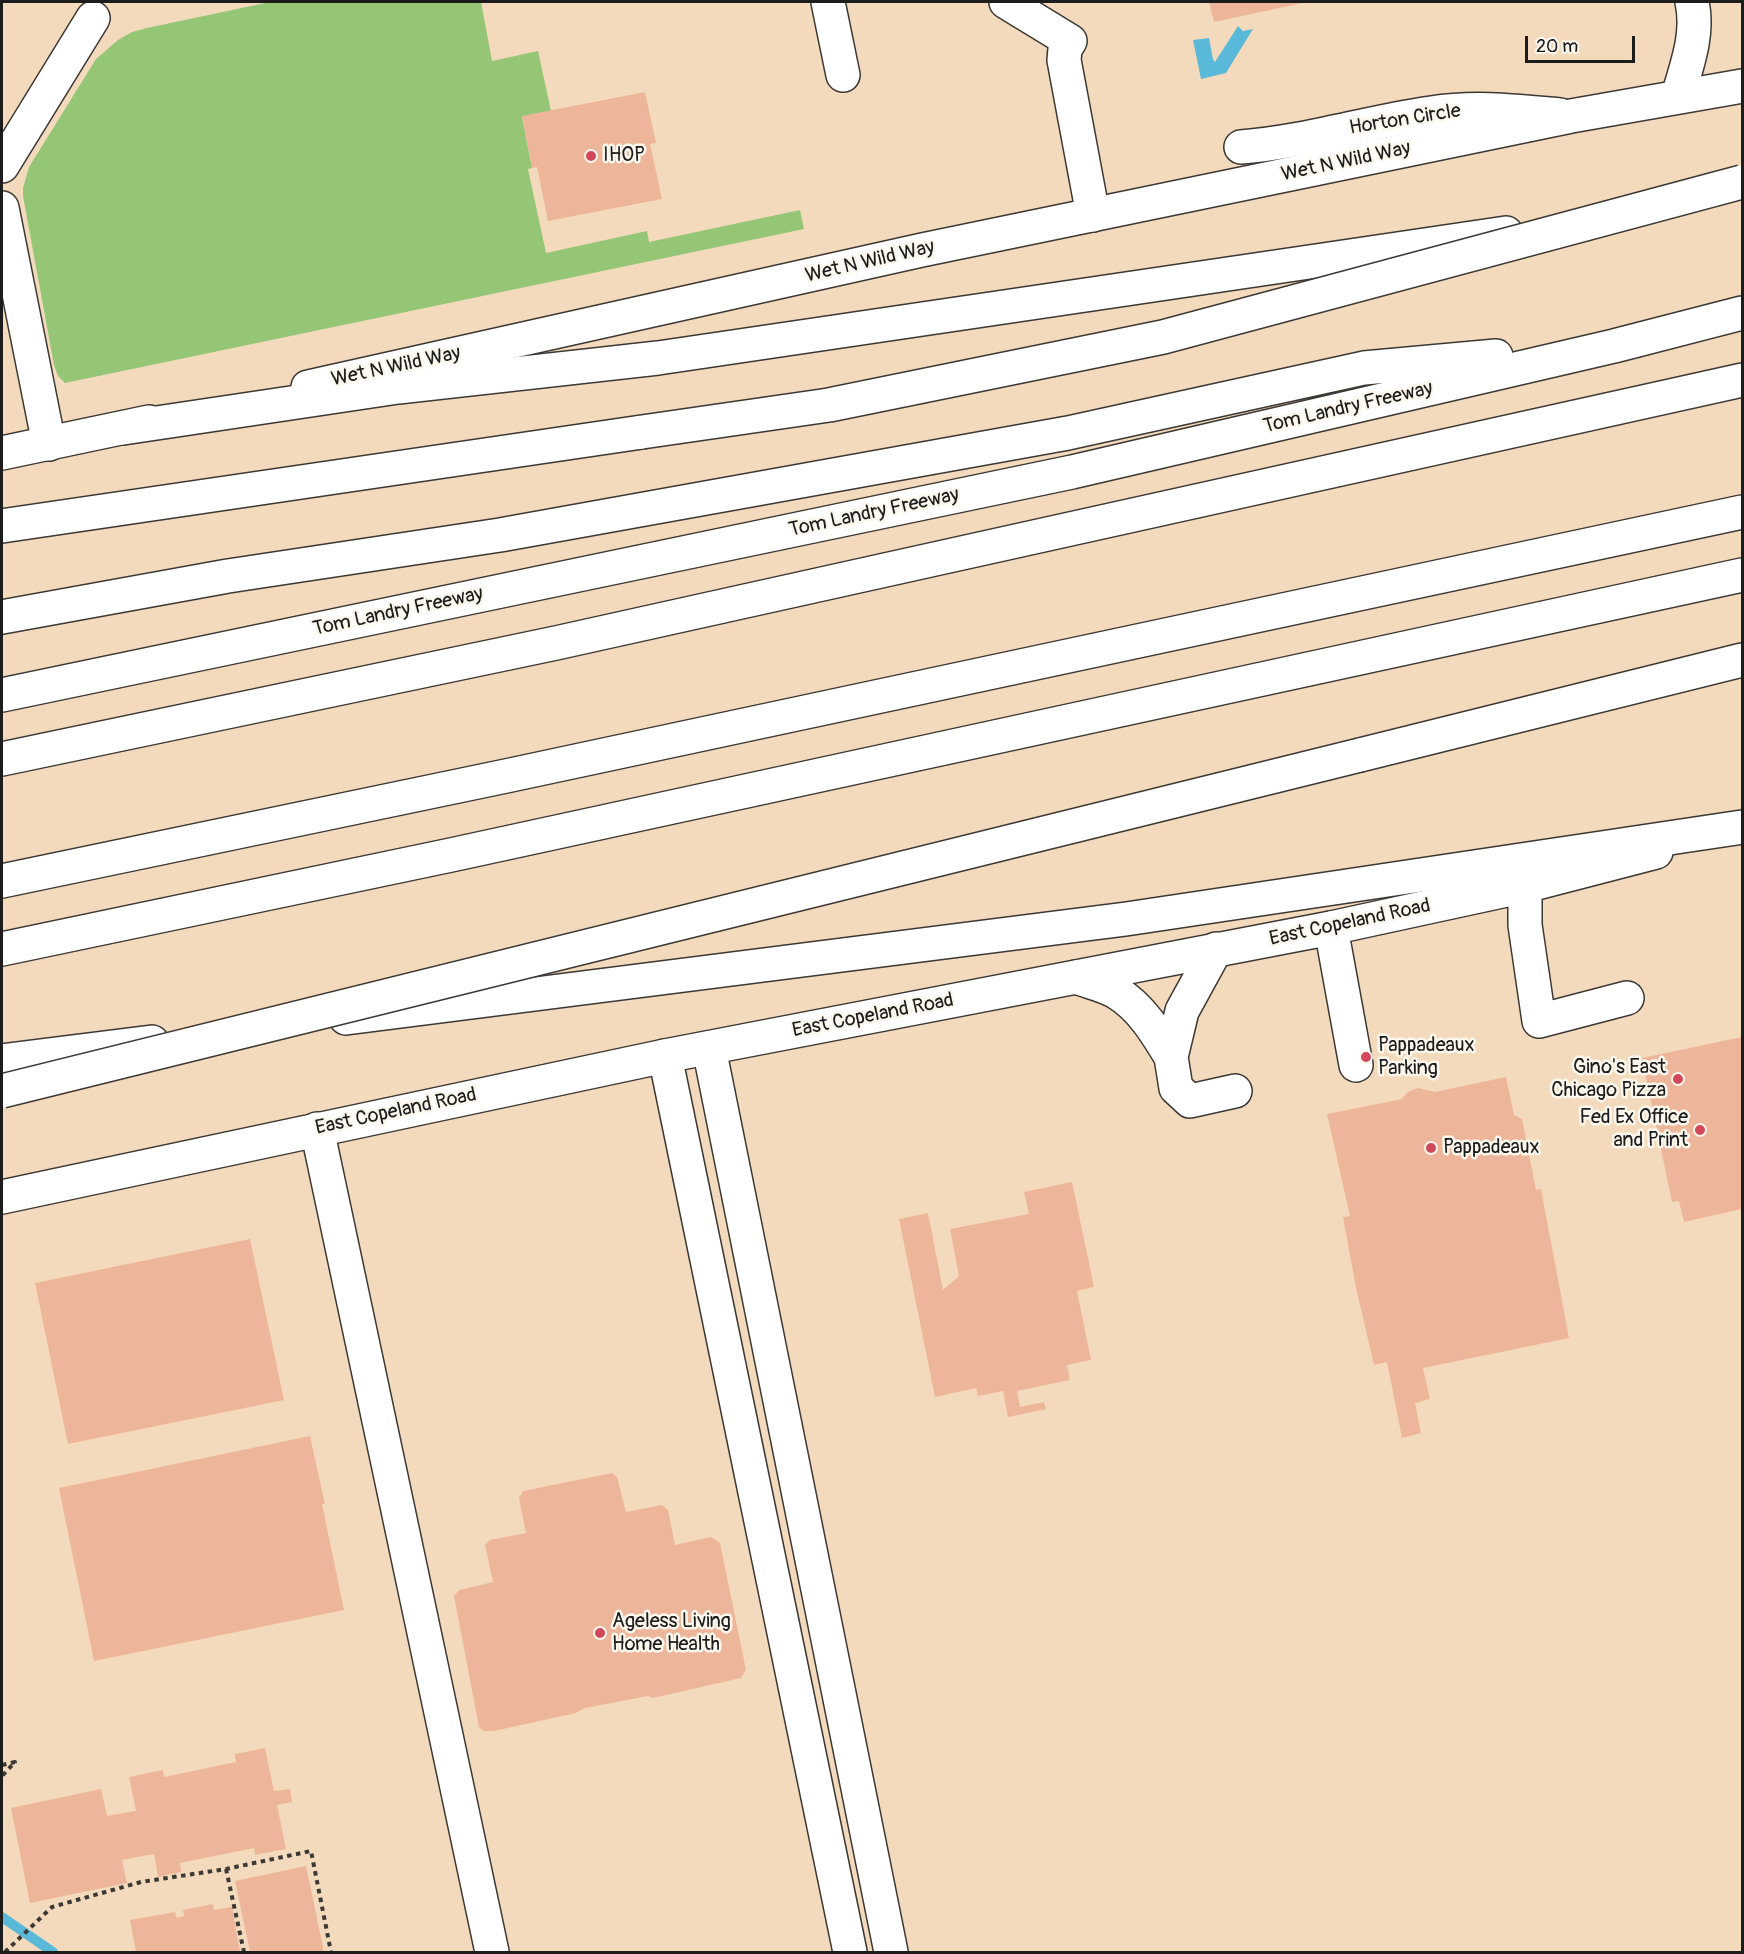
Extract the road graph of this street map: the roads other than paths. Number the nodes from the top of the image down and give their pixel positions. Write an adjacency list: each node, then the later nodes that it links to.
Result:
1 (828, 2): 5 (main road)
2 (1006, 2): 14 (main road)
3 (1692, 2): 7 (main road)
4 (93, 18): 10 (main road)
5 (843, 75)
6 (1743, 86): 7 (main road, Wet N Wild Way)
7 (1678, 96): 8 (main road, Wet N Wild Way)
8 (1571, 116): 9 (main road, Horton Circle); 14 (main road, Wet N Wild Way)
9 (1241, 147)
10 (2, 166)
11 (1743, 182): 22 (main road, bridge)
12 (1743, 198): 18 (main road)
13 (2, 208): 19 (main road)
14 (1093, 215): 18 (main road, Wet N Wild Way)
15 (1743, 312): 16 (main road, Tom Landry Freeway)
16 (1614, 346): 24 (main road); 26 (main road, Tom Landry Freeway)
17 (1743, 380): 27 (main road)
18 (123, 428): 19 (main road, Wet N Wild Way)
19 (49, 444): 20 (main road, Wet N Wild Way)
20 (2, 453)
21 (1743, 512): 29 (main road)
22 (2, 526)
23 (1743, 575): 32 (main road)
24 (2, 617)
25 (1743, 660): 41 (main road, bridge)
26 (2, 695)
27 (2, 759)
28 (1743, 828): 30 (main road, East Copeland Road); 39 (main road)
29 (2, 881)
30 (1525, 886): 31 (main road, East Copeland Road); 35 (main road)
31 (1331, 928): 33 (main road, East Copeland Road); 40 (main road)
32 (2, 949)
33 (1216, 949): 34 (main road, East Copeland Road); 38 (main road)
34 (1076, 977): 36 (main road, East Copeland Road); 38 (main road)
35 (1627, 998)
36 (709, 1048): 37 (main road, East Copeland Road); 45 (main road)
37 (665, 1056): 43 (main road, East Copeland Road); 46 (main road)
38 (1171, 1057): 42 (main road)
39 (2, 1061)
40 (1356, 1065)
41 (2, 1091)
42 (1235, 1091)
43 (317, 1129): 44 (main road, East Copeland Road); 47 (main road)
44 (2, 1197)
45 (773, 1371): 46 (main road); 49 (main road)
46 (732, 1380): 48 (main road)
47 (492, 1953)
48 (850, 1953)
49 (891, 1953)

